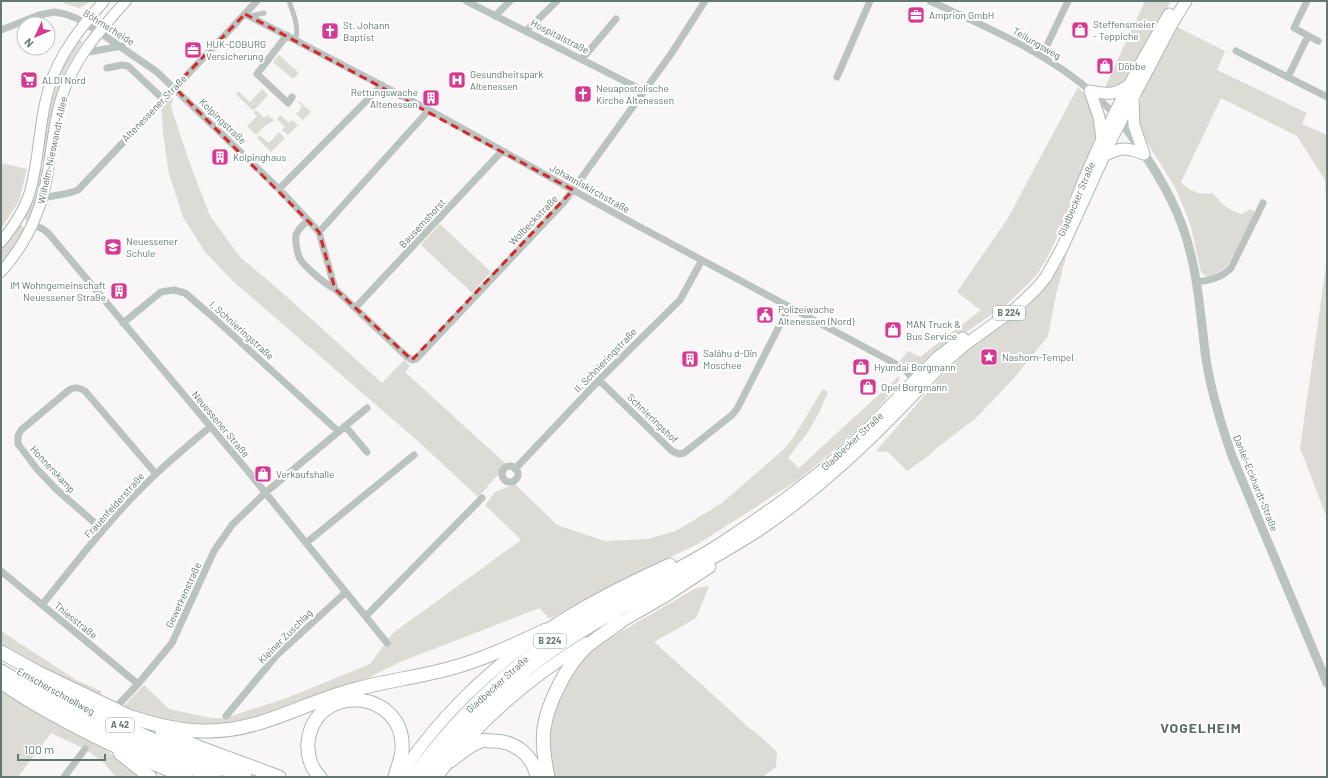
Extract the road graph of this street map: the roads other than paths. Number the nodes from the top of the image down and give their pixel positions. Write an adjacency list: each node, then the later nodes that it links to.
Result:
1 (104, 1): 20 (main road, Wilhelm-Nieswandt-Allee)
2 (126, 1): 23 (main road, Wilhelm-Nieswandt-Allee)
3 (257, 1): 16 (street, Altenessener Straße)
4 (289, 1): 26 (street)
5 (466, 1): 18 (street, Hospitalstraße)
6 (510, 1): 18 (street)
7 (557, 1): 22 (street)
8 (705, 1): 39 (street, Wolbeckstraße)
9 (870, 1): 34 (street)
10 (930, 1): 31 (street, Teilungsweg)
11 (1068, 1): 31 (street)
12 (1177, 1): 36 (main road, Gladbecker Straße / B 224)
13 (1186, 1): 43 (main road, Gladbecker Straße / B 224)
14 (1307, 1): 25 (street)
15 (264, 13): 17 (street)
16 (245, 14): 24 (street, Johanniskirchstraße); 38 (street, Altenessener Straße)
17 (254, 15)
18 (495, 16): 22 (street, Hospitalstraße)
19 (616, 18): 32 (street)
20 (85, 23): 21 (street, Böhmerheide); 23 (street, Böhmerheide); 51 (main road, Wilhelm-Nieswandt-Allee)
21 (1, 30)
22 (526, 30): 32 (street, Hospitalstraße)
23 (99, 32): 28 (street, Böhmerheide); 30 (main road, Wilhelm-Nieswandt-Allee)
24 (287, 35): 26 (street, Johanniskirchstraße); 41 (street)
25 (1308, 36): 27 (street); 35 (street)
26 (295, 40): 37 (street, Johanniskirchstraße)
27 (1318, 41)
28 (122, 46): 30 (street); 38 (street, Böhmerheide)
29 (1236, 52): 35 (street)
30 (82, 53): 52 (main road, Wilhelm-Nieswandt-Allee)
31 (1042, 56): 40 (street, Teilungsweg)
32 (582, 59): 39 (street, Hospitalstraße)
33 (107, 68): 44 (street)
34 (837, 77)
35 (1288, 77): 42 (street)
36 (1131, 83): 40 (main road); 46 (main road, Gladbecker Straße / B 224)
37 (382, 85): 45 (street, Johanniskirchstraße); 53 (street)
38 (174, 87): 44 (street, Altenessener Straße); 53 (street, Kolpingstraße)
39 (644, 91): 54 (street, Wolbeckstraße)
40 (1090, 91): 46 (street, Teilungsweg); 47 (main road)
41 (292, 97)
42 (1327, 97)
43 (1133, 98): 46 (main road, Gladbecker Straße / B 224); 49 (main road)
44 (163, 99): 55 (street, Altenessener Straße)
45 (429, 110): 48 (street, Johanniskirchstraße); 60 (street)
46 (1118, 118): 47 (main road, Gladbecker Straße / B 224); 49 (street, Daniel-Eckhardt-Straße); 50 (main road, Gladbecker Straße / B 224)
47 (1102, 139): 70 (main road, Gladbecker Straße / B 224)
48 (502, 151): 54 (street, Johanniskirchstraße); 67 (street, Bausemshorst)
49 (1144, 154): 50 (main road); 64 (street, Daniel-Eckhardt-Straße)
50 (1103, 156): 70 (main road, Gladbecker Straße / B 224)
51 (36, 164): 52 (main road); 57 (main road, Wilhelm-Nieswandt-Allee)
52 (48, 172): 55 (main road, Wilhelm-Nieswandt-Allee)
53 (279, 189): 58 (street, Kolpingstraße)
54 (573, 190): 62 (street, Johanniskirchstraße); 67 (street, Wolbeckstraße)
55 (43, 198): 59 (main road, Wilhelm-Nieswandt-Allee)
56 (1263, 203): 64 (street)
57 (20, 215): 59 (main road); 61 (main road)
58 (308, 220): 60 (street, Kolpingstraße); 65 (street)
59 (33, 225): 63 (main road); 68 (street, Neuessener Straße)
60 (319, 232): 65 (street, Kolpingstraße)
61 (1, 242)
62 (702, 260): 66 (street, Johanniskirchstraße); 69 (street, II. Schnieringstraße)
63 (1, 272)
64 (1197, 282): 96 (street, Daniel-Eckhardt-Straße)
65 (335, 289): 67 (street)
66 (789, 307): 69 (street, Schnieringshof); 70 (street, Johanniskirchstraße)
67 (356, 308)
68 (124, 323): 73 (street, Neuessener Straße); 74 (street, I. Schnieringstraße)
69 (599, 380): 77 (street, II. Schnieringstraße)
70 (917, 384): 82 (main road, Gladbecker Straße / B 224); 84 (main road, Gladbecker Straße / B 224)
71 (367, 408): 72 (street, Gewerkenstraße)
72 (345, 426): 74 (street, Gewerkenstraße); 75 (street)
73 (210, 427): 78 (street, Frauenfelderstraße); 79 (street, Neuessener Straße)
74 (338, 432): 79 (street, Gewerkenstraße)
75 (367, 452)
76 (414, 455): 83 (street)
77 (515, 469)
78 (156, 474): 81 (street, Frauenfelderstraße); 81 (street, Honnerskamp)
79 (265, 493): 83 (street, Neuessener Straße); 97 (street, Gewerkenstraße)
80 (482, 498): 88 (street)
81 (103, 530): 87 (street, Frauenfelderstraße)
82 (758, 531): 89 (main road); 114 (main road, Gladbecker Straße / B 224)
83 (306, 543): 86 (street, Neuessener Straße)
84 (719, 544): 90 (main road); 113 (main road, Gladbecker Straße / B 224)
85 (1, 571): 87 (street, Thiesstraße)
86 (346, 592): 88 (street, Neuessener Straße); 99 (street, Kleiner Zuschlag)
87 (42, 605): 97 (street, Thiesstraße)
88 (366, 616): 91 (street, Neuessener Straße)
89 (619, 623): 103 (main road); 117 (highway)
90 (546, 630): 100 (highway); 112 (main road)
91 (387, 643)
92 (1, 652): 100 (highway)
93 (1, 659): 108 (highway, Emscherschnellweg / A 42)
94 (1, 671): 107 (highway, Emscherschnellweg / A 42)
95 (1, 682): 101 (highway)
96 (1327, 683)
97 (138, 684): 98 (street, Gewerkenstraße)
98 (118, 705)
99 (226, 716)
100 (131, 717): 109 (highway)
101 (96, 736): 105 (highway); 106 (highway)
102 (85, 749): 104 (street)
103 (450, 761): 115 (main road); 116 (highway)
104 (64, 777)
105 (150, 777)
106 (186, 777)
107 (215, 777)
108 (244, 777)
109 (280, 777)
110 (320, 777): 111 (highway)
111 (395, 777)
112 (399, 777)
113 (412, 777)
114 (424, 777)
115 (437, 777)
116 (537, 777)
117 (548, 777)

